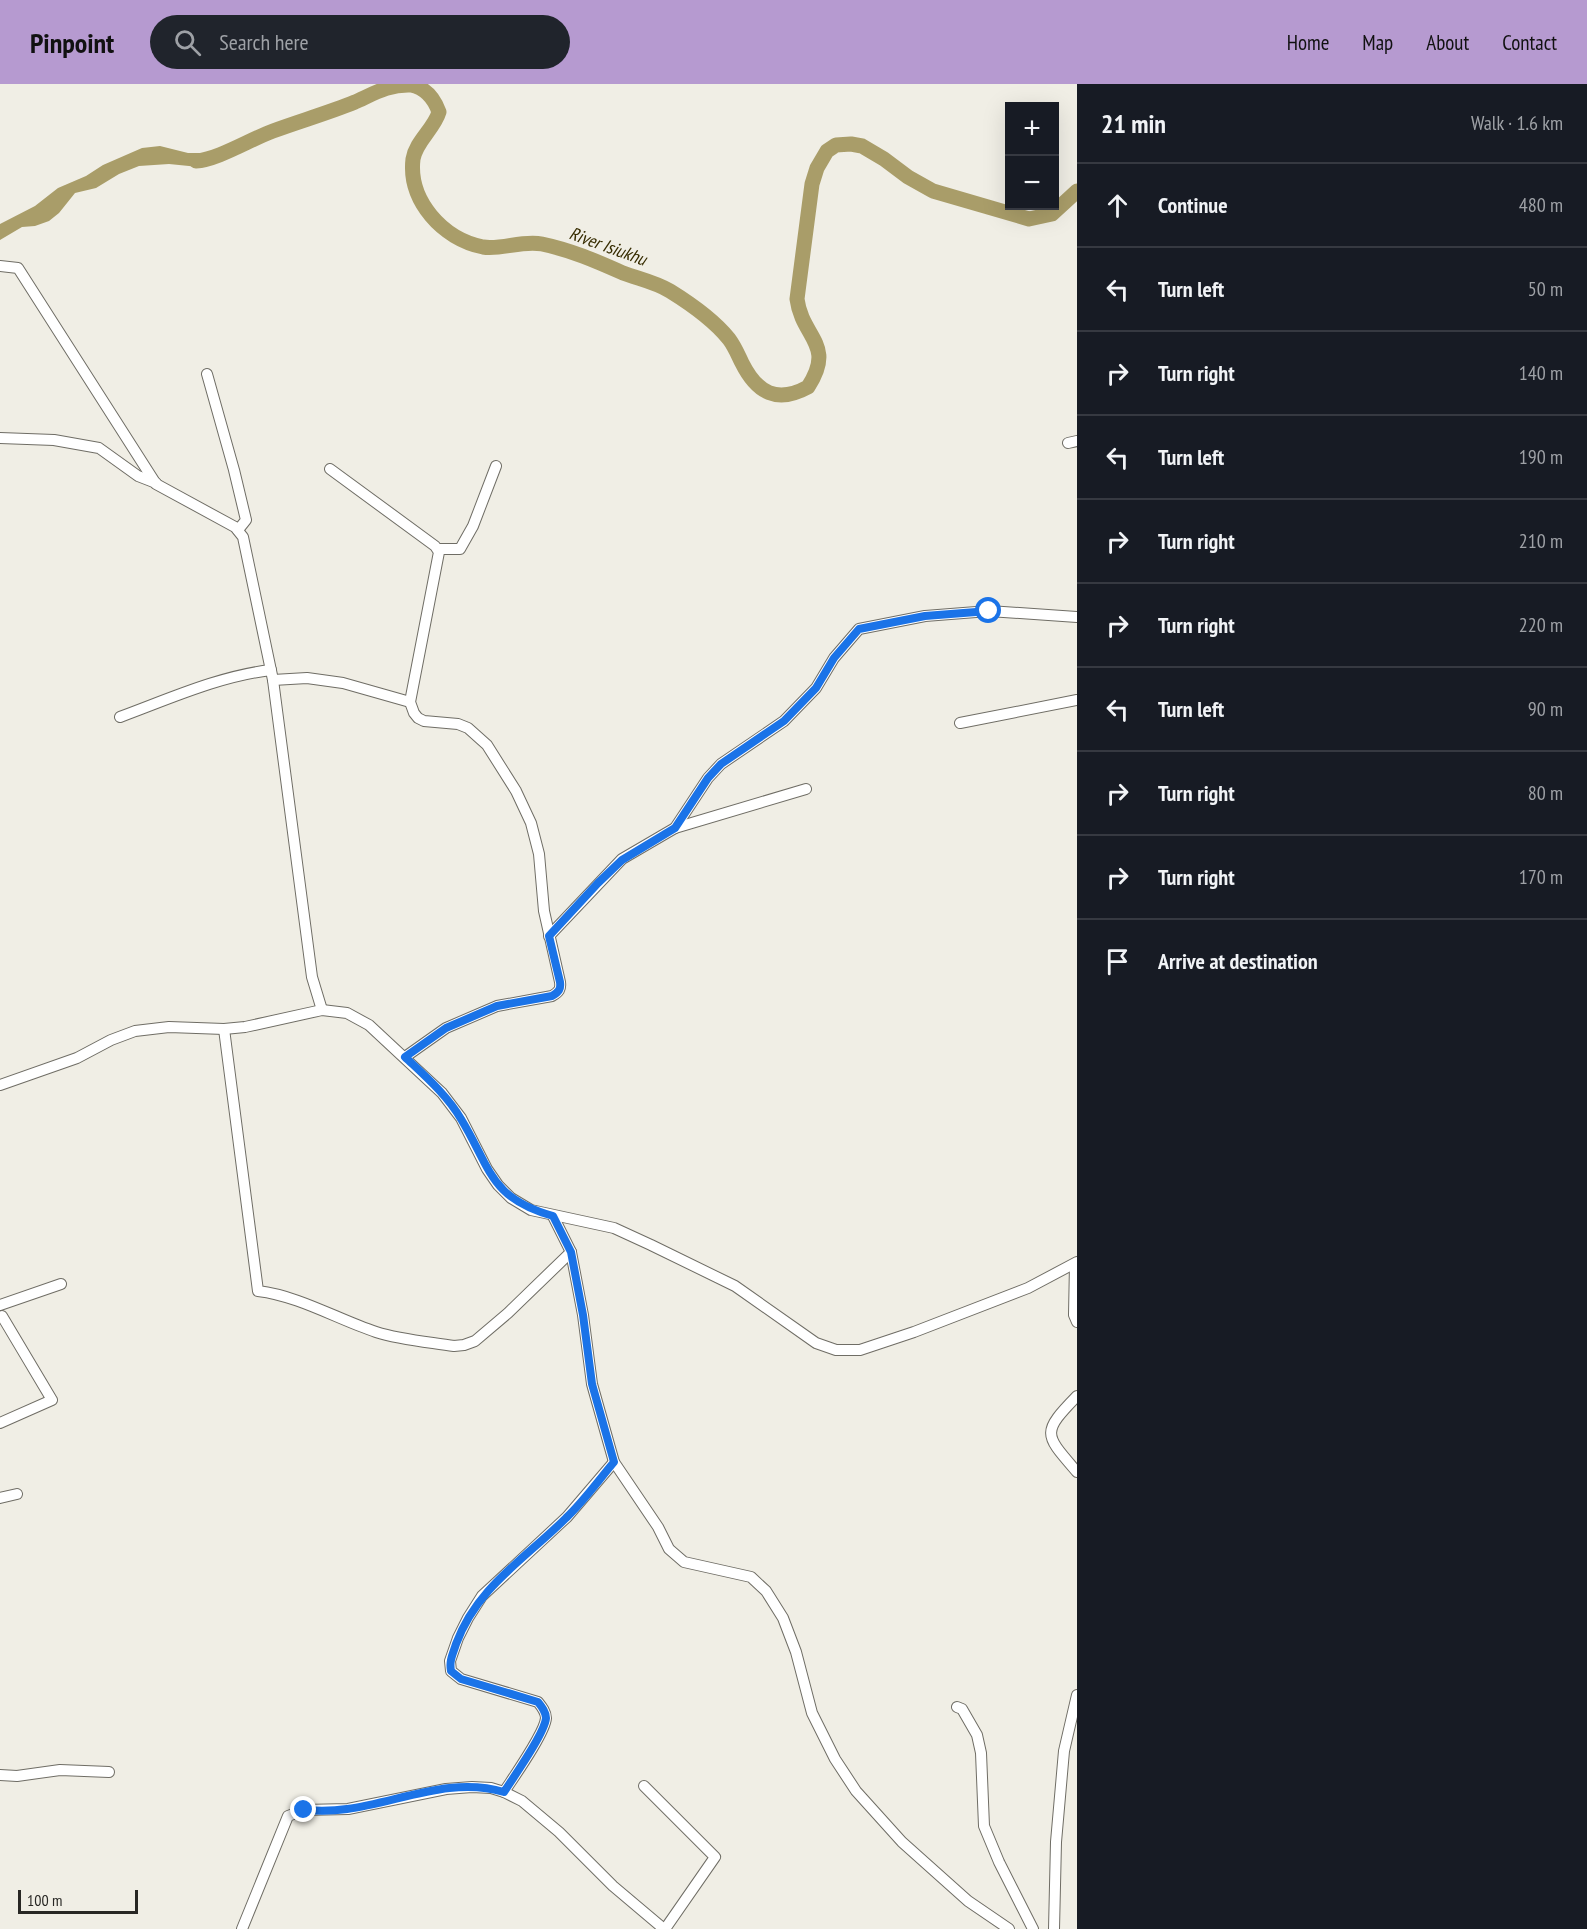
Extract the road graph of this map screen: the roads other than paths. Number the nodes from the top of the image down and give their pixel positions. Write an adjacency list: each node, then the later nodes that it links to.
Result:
1 (0, 266): 6 (street)
2 (207, 374): 7 (street)
3 (0, 438): 6 (street)
4 (496, 466): 8 (street)
5 (330, 469): 8 (street)
6 (156, 484): 7 (street)
7 (238, 530): 10 (street)
8 (438, 549): 12 (street)
9 (1077, 617): 16 (street)
10 (272, 675): 12 (street); 13 (street); 18 (street)
11 (1077, 700): 14 (street)
12 (410, 702): 17 (street)
13 (120, 717)
14 (960, 723)
15 (806, 789): 16 (street)
16 (675, 828): 17 (street)
17 (549, 936): 20 (street)
18 (322, 1010): 19 (street); 20 (street)
19 (224, 1029): 21 (street); 23 (street)
20 (405, 1057): 22 (street)
21 (0, 1085)
22 (553, 1216): 23 (street); 24 (street)
23 (571, 1252): 30 (street)
24 (1076, 1263): 27 (street)
25 (61, 1284): 26 (street)
26 (0, 1313): 29 (street)
27 (1077, 1322)
28 (1077, 1396): 31 (street)
29 (0, 1423)
30 (614, 1462): 39 (street); 42 (street)
31 (1077, 1472)
32 (17, 1494): 33 (street)
33 (0, 1498)
34 (1077, 1695): 44 (street)
35 (957, 1707): 43 (street)
36 (109, 1773): 37 (street)
37 (0, 1775)
38 (644, 1786): 41 (street)
39 (504, 1792): 40 (street); 41 (street)
40 (242, 1929)
41 (665, 1929)
42 (1009, 1929)
43 (1033, 1929)
44 (1054, 1929)

